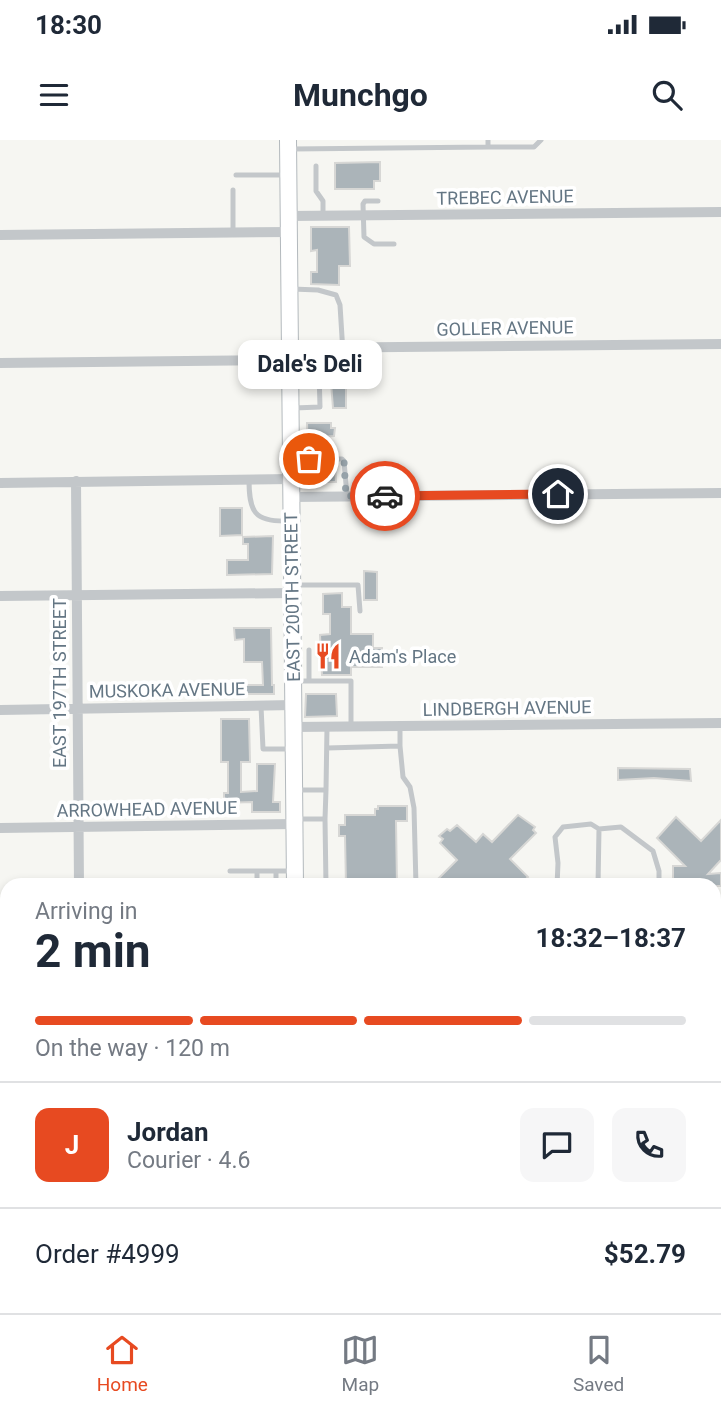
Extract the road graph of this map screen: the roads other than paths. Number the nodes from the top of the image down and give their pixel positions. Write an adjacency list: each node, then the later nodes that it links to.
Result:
1 (458, 140): 5 (lane)
2 (541, 140): 4 (lane)
3 (288, 144): 5 (lane); 8 (street, EAST 200TH STREET)
4 (488, 144): 5 (lane)
5 (458, 148)
6 (316, 166): 12 (lane)
7 (236, 175): 8 (lane)
8 (288, 175): 14 (street, EAST 200TH STREET)
9 (233, 190): 15 (lane)
10 (378, 201): 13 (lane)
11 (721, 212): 13 (street, TREBEC AVENUE)
12 (323, 216): 13 (street, TREBEC AVENUE); 14 (street, TREBEC AVENUE)
13 (364, 216): 17 (lane)
14 (289, 224): 15 (street, TREBEC AVENUE); 18 (street, EAST 200TH STREET)
15 (233, 233): 16 (street, TREBEC AVENUE)
16 (0, 235)
17 (394, 244)
18 (289, 289): 20 (lane); 22 (street, EAST 200TH STREET)
19 (721, 344): 20 (street, GOLLER AVENUE)
20 (344, 347): 21 (street, GOLLER AVENUE); 24 (lane)
21 (319, 348): 22 (street, GOLLER AVENUE); 24 (lane)
22 (290, 360): 23 (street, GOLLER AVENUE); 24 (lane); 25 (street, EAST 200TH STREET)
23 (0, 363)
24 (319, 370): 25 (lane)
25 (290, 408): 26 (street, EAST 200TH STREET)
26 (291, 459): 28 (street, EAST 200TH STREET); 32 (lane)
27 (249, 479): 28 (street); 29 (street); 34 (lane)
28 (291, 479): 33 (street, EAST 200TH STREET)
29 (76, 481): 30 (street); 36 (street, EAST 197TH STREET)
30 (0, 483)
31 (721, 493): 32 (street)
32 (346, 496): 33 (street)
33 (290, 497): 34 (street, EAST 200TH STREET)
34 (291, 520): 35 (street, EAST 200TH STREET)
35 (292, 589): 36 (street); 38 (lane); 40 (street, EAST 200TH STREET)
36 (76, 595): 37 (street); 43 (street, EAST 197TH STREET)
37 (0, 596)
38 (360, 611)
39 (309, 650): 40 (lane)
40 (301, 681): 41 (street, EAST 200TH STREET); 49 (lane)
41 (293, 705): 42 (street, MUSKOKA AVENUE); 47 (street, EAST 200TH STREET)
42 (261, 706): 43 (street, MUSKOKA AVENUE); 52 (lane)
43 (76, 709): 44 (street, MUSKOKA AVENUE); 57 (street, EAST 197TH STREET)
44 (0, 710)
45 (721, 723): 46 (street, LINDBERGH AVENUE)
46 (400, 726): 49 (street, LINDBERGH AVENUE); 50 (lane)
47 (293, 727): 48 (street, LINDBERGH AVENUE); 52 (street, EAST 200TH STREET)
48 (327, 727): 49 (street, LINDBERGH AVENUE); 51 (lane)
49 (351, 727)
50 (400, 746): 51 (lane); 68 (lane)
51 (327, 748): 54 (lane)
52 (293, 749): 53 (street, EAST 200TH STREET)
53 (294, 790): 54 (lane); 56 (street, EAST 200TH STREET)
54 (326, 790): 55 (lane)
55 (325, 819): 56 (lane); 67 (lane)
56 (294, 822): 57 (street, ARROWHEAD AVENUE); 66 (street, EAST 200TH STREET)
57 (78, 827): 58 (street, ARROWHEAD AVENUE); 63 (street, EAST 197TH STREET)
58 (0, 828)
59 (599, 829): 69 (lane); 70 (lane); 71 (lane)
60 (230, 871): 61 (lane)
61 (257, 871): 62 (lane); 64 (lane)
62 (276, 871): 65 (lane); 66 (lane)
63 (79, 878)
64 (257, 878)
65 (276, 878)
66 (295, 878)
67 (326, 878)
68 (416, 878)
69 (557, 878)
70 (598, 878)
71 (659, 878)

